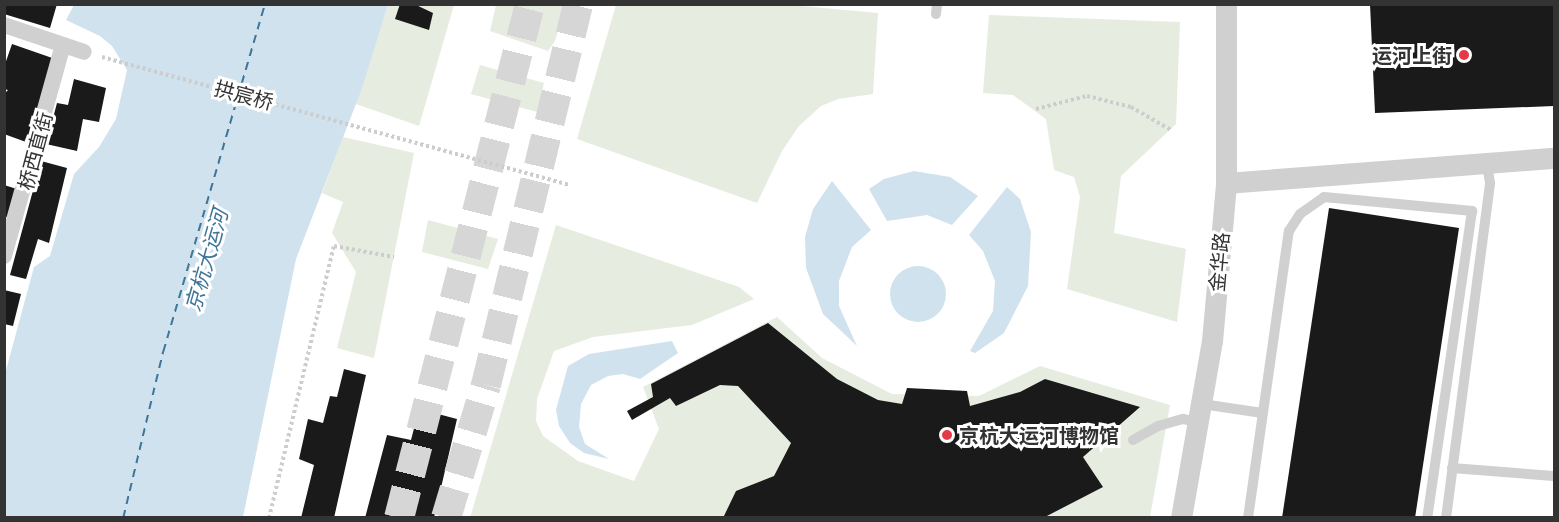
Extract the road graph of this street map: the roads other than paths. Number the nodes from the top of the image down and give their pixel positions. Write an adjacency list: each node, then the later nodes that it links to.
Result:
1 (1226, 4): 7 (street, 金华路)
2 (4, 25): 3 (street)
3 (63, 45): 4 (street); 8 (street, 桥西直街)
4 (84, 52)
5 (1554, 158): 6 (street)
6 (1487, 163): 7 (street); 13 (lane)
7 (1226, 183): 10 (street, 金华路)
8 (9, 226): 9 (street, 桥西直街)
9 (4, 256)
10 (1200, 413): 11 (lane); 12 (lane); 15 (street, 金华路)
11 (1262, 413): 16 (lane); 17 (lane)
12 (1133, 440)
13 (1452, 468): 14 (lane); 18 (lane)
14 (1554, 476)
15 (1180, 518)
16 (1248, 518)
17 (1427, 518)
18 (1446, 518)

